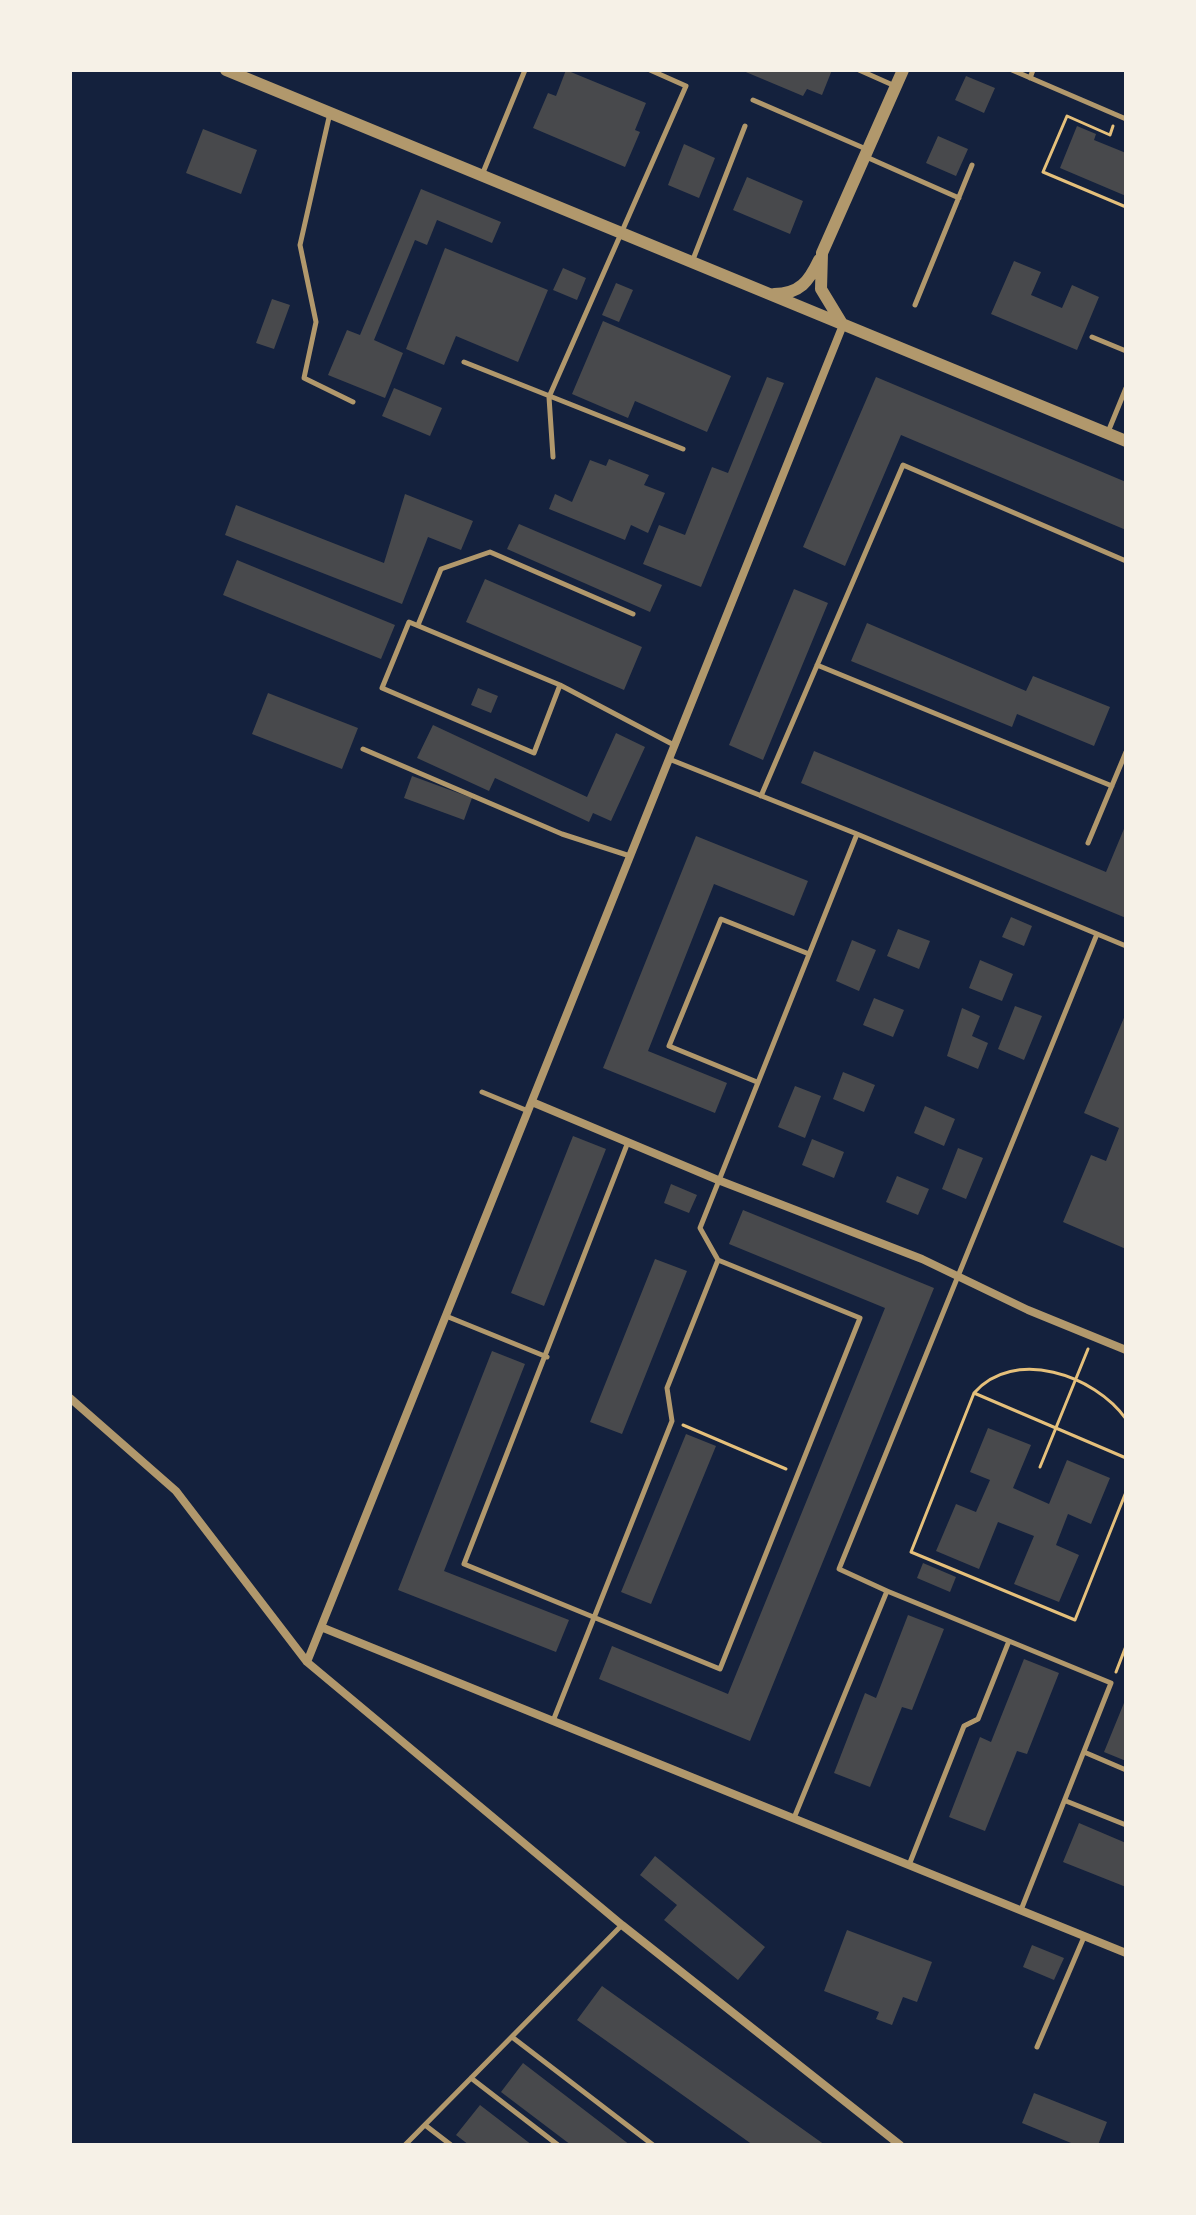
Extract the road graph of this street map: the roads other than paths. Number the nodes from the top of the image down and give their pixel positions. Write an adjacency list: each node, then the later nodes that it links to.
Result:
1 (226, 70): 11 (street)
2 (525, 70): 16 (lane)
3 (650, 70): 18 (lane)
4 (859, 70): 9 (lane)
5 (903, 70): 9 (street)
6 (1012, 70): 8 (lane)
7 (1033, 70): 8 (lane)
8 (1030, 78): 12 (lane)
9 (896, 86): 14 (street)
10 (753, 100): 14 (lane)
11 (330, 113): 16 (street); 29 (lane)
12 (1126, 119)
13 (745, 126): 20 (lane)
14 (865, 153): 17 (lane); 19 (street)
15 (972, 165): 17 (lane)
16 (482, 176): 18 (street)
17 (959, 198): 22 (lane)
18 (621, 233): 20 (street); 28 (lane)
19 (822, 253): 21 (street); 23 (street)
20 (692, 262): 21 (street)
21 (769, 294): 23 (street)
22 (915, 305)
23 (843, 325): 30 (street); 39 (street)
24 (1092, 337): 25 (lane)
25 (1126, 351)
26 (464, 362): 28 (lane)
27 (1126, 388): 30 (lane)
28 (549, 397): 32 (lane); 33 (lane)
29 (353, 402)
30 (1107, 433): 31 (street)
31 (1126, 441)
32 (683, 449)
33 (553, 457)
34 (1126, 561): 37 (lane)
35 (633, 614): 36 (lane)
36 (418, 625): 38 (lane); 38 (lane)
37 (817, 665): 43 (lane); 44 (lane)
38 (560, 685): 39 (lane)
39 (675, 745): 42 (street)
40 (363, 749): 47 (lane)
41 (1126, 752): 43 (lane)
42 (669, 759): 44 (lane); 47 (street)
43 (1112, 786): 46 (lane)
44 (761, 796): 45 (lane)
45 (857, 834): 48 (lane); 50 (lane)
46 (1088, 843)
47 (630, 856): 53 (street)
48 (1097, 934): 49 (lane); 58 (lane)
49 (1126, 946)
50 (809, 954): 51 (lane); 51 (lane)
51 (757, 1082): 56 (lane)
52 (482, 1092): 54 (lane)
53 (532, 1102): 54 (street); 55 (street)
54 (528, 1111): 59 (street)
55 (628, 1141): 56 (street); 61 (lane)
56 (718, 1180): 57 (lane); 58 (street)
57 (718, 1260): 64 (lane); 64 (lane)
58 (957, 1277): 60 (street); 63 (lane)
59 (446, 1316): 61 (lane); 65 (street)
60 (1126, 1350)
61 (547, 1357): 64 (lane)
62 (70, 1398): 67 (street)
63 (887, 1591): 66 (lane); 72 (lane)
64 (593, 1617): 68 (lane)
65 (321, 1627): 67 (street); 68 (street)
66 (1009, 1641): 69 (lane); 74 (lane)
67 (307, 1662): 76 (street)
68 (553, 1721): 72 (street)
69 (1084, 1752): 70 (lane); 71 (lane)
70 (1126, 1770)
71 (1066, 1801): 73 (lane); 75 (lane)
72 (794, 1818): 74 (street)
73 (1126, 1825)
74 (909, 1865): 75 (street)
75 (1021, 1910): 77 (street)
76 (622, 1925): 79 (lane); 87 (street)
77 (1084, 1936): 78 (street); 80 (lane)
78 (1126, 1953)
79 (512, 2037): 81 (lane); 86 (lane)
80 (1037, 2047)
81 (471, 2078): 82 (lane); 85 (lane)
82 (425, 2125): 83 (lane); 84 (lane)
83 (405, 2145)
84 (451, 2145)
85 (558, 2145)
86 (653, 2145)
87 (900, 2145)

